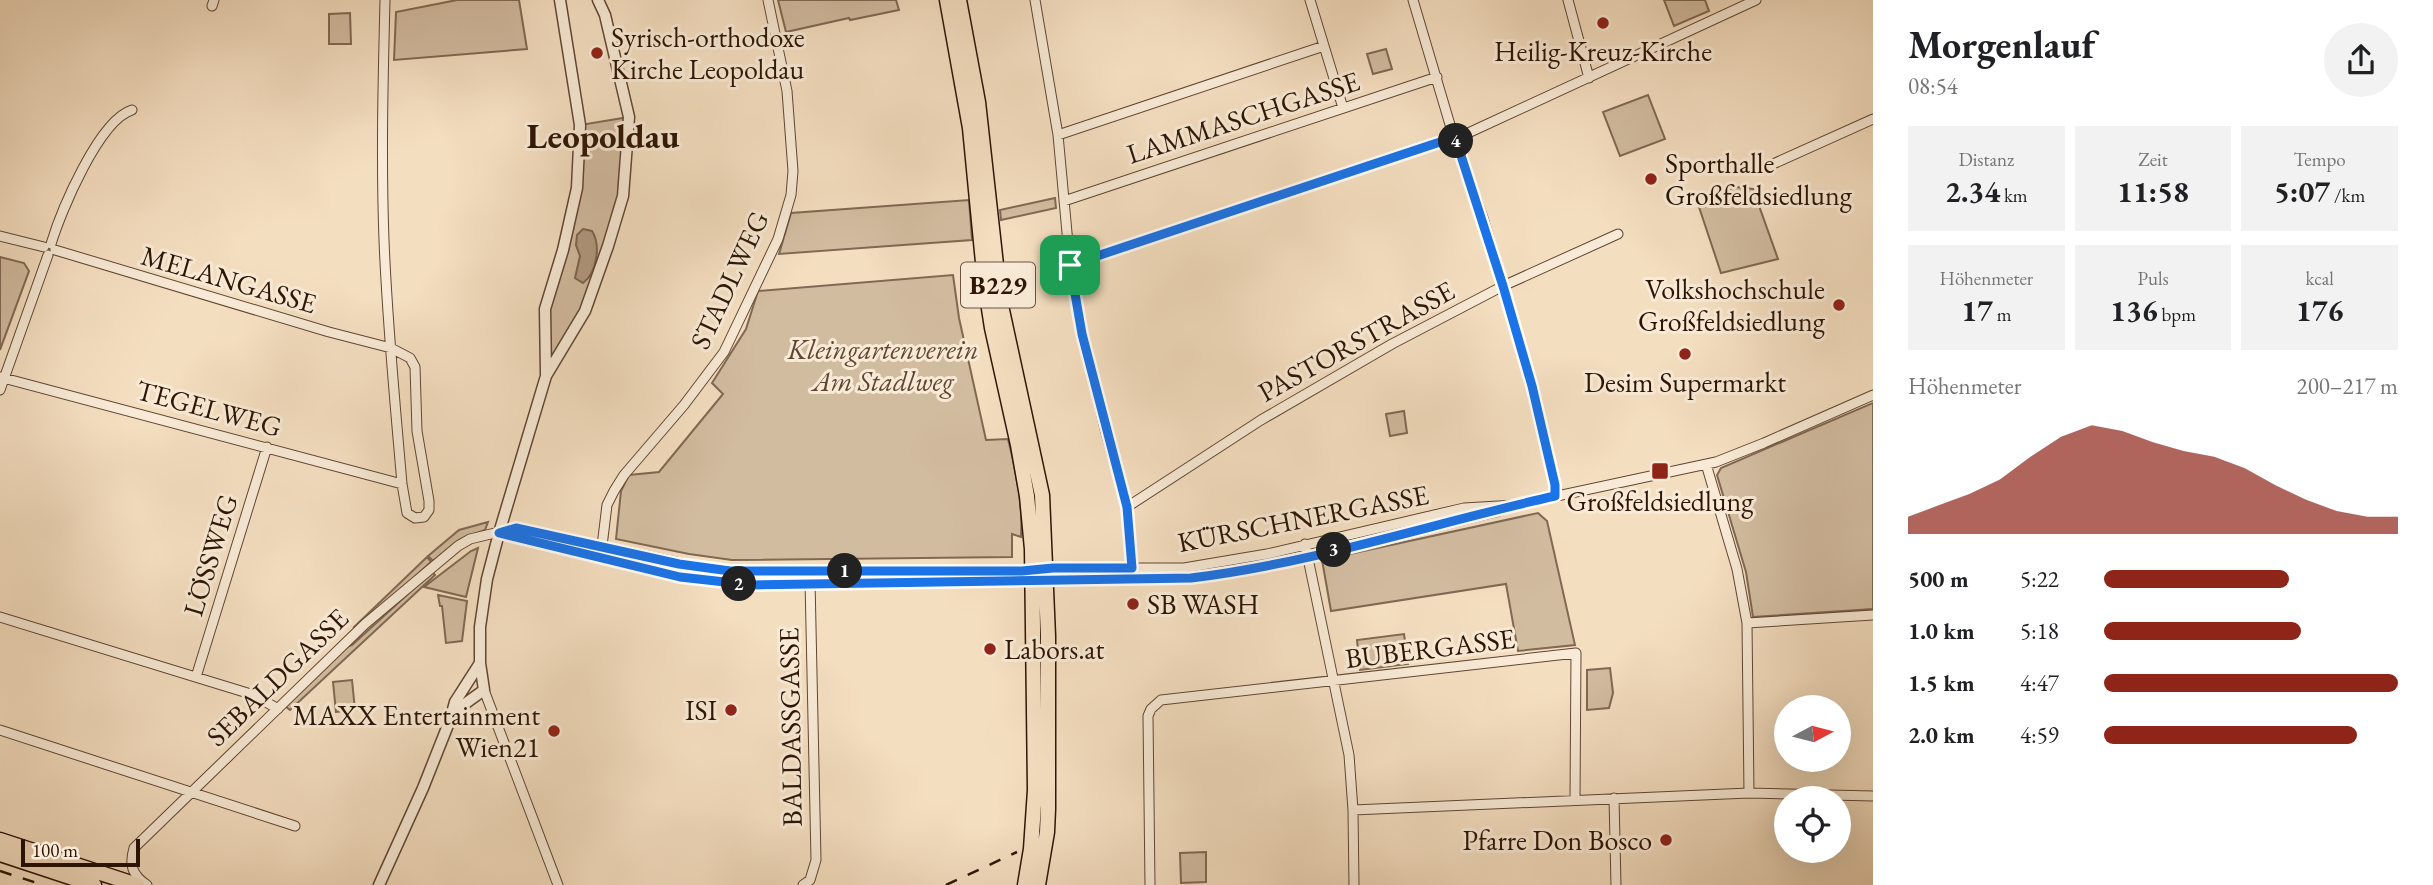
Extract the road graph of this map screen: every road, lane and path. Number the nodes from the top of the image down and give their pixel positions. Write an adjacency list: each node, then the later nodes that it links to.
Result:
1 (384, 0): 27 (street)
2 (560, 0): 28 (street)
3 (598, 0): 28 (street)
4 (768, 0): 40 (street, STADLWEG)
5 (947, 0): 44 (main road, B229)
6 (959, 0): 44 (main road, B229)
7 (1034, 0): 18 (street)
8 (1310, 0): 12 (street)
9 (1413, 0): 13 (street)
10 (1568, 0): 14 (street)
11 (1756, 0): 14 (street)
12 (1324, 46): 15 (street); 18 (street)
13 (1437, 77): 15 (street, LAMMASCHGASSE); 19 (street)
14 (1589, 78): 19 (street)
15 (1343, 108): 21 (street, LAMMASCHGASSE)
16 (132, 110): 24 (street)
17 (1873, 119): 20 (street)
18 (1058, 135): 21 (street)
19 (1455, 137): 25 (street); 26 (street)
20 (1773, 164)
21 (1064, 201): 25 (street)
22 (1618, 234): 26 (street, PASTORSTRASSE)
23 (0, 236): 24 (street, MELANGASSE)
24 (49, 249): 27 (street, MELANGASSE); 29 (street)
25 (1070, 265): 37 (street)
26 (1503, 286): 35 (street); 37 (street, PASTORSTRASSE)
27 (391, 348): 34 (street); 34 (street)
28 (546, 376): 38 (street)
29 (2, 377): 30 (street); 32 (street, TEGELWEG)
30 (0, 390)
31 (1873, 395): 33 (street, KÜRSCHNERGASSE)
32 (267, 447): 34 (street, TEGELWEG); 50 (street, LÖSSWEG)
33 (1706, 464): 35 (street, KÜRSCHNERGASSE); 48 (street)
34 (402, 484)
35 (1555, 496): 36 (street, KÜRSCHNERGASSE)
36 (1515, 505): 39 (street, KÜRSCHNERGASSE); 41 (street, KÜRSCHNERGASSE)
37 (1127, 507): 42 (street)
38 (499, 533): 40 (street, KÜRSCHNERGASSE); 45 (street, KÜRSCHNERGASSE); 49 (street); 54 (street, SEBALDGASSE)
39 (1305, 544): 41 (street); 42 (street, KÜRSCHNERGASSE)
40 (601, 546): 43 (street, KÜRSCHNERGASSE)
41 (1308, 557): 44 (street, KÜRSCHNERGASSE); 51 (street)
42 (1132, 568): 44 (street, KÜRSCHNERGASSE)
43 (809, 572): 44 (street, KÜRSCHNERGASSE); 45 (street, BALDASSGASSE)
44 (1039, 575): 45 (street, KÜRSCHNERGASSE); 72 (main road, B229); 73 (main road, B229)
45 (810, 583): 66 (street, BALDASSGASSE)
46 (1873, 615): 48 (street)
47 (0, 617): 50 (street)
48 (1748, 622): 58 (street)
49 (480, 663): 52 (street); 53 (street)
50 (196, 677): 54 (street)
51 (1334, 682): 61 (street, BUBERGASSE); 62 (street); 74 (street, BUBERGASSE)
52 (484, 688): 53 (street); 55 (street); 71 (street)
53 (461, 692): 55 (street)
54 (278, 709): 57 (street, SEBALDGASSE)
55 (450, 720): 70 (street)
56 (0, 730): 57 (street)
57 (191, 791): 63 (street); 69 (street, SEBALDGASSE)
58 (1749, 793): 59 (street); 60 (street)
59 (1873, 796)
60 (1614, 798): 61 (street); 76 (street)
61 (1575, 800): 62 (street)
62 (1353, 810): 75 (street)
63 (295, 826)
64 (0, 840): 68 (main road)
65 (0, 854): 67 (main road)
66 (806, 882)
67 (94, 885)
68 (137, 885)
69 (146, 885)
70 (379, 885)
71 (558, 885)
72 (1025, 885)
73 (1038, 885)
74 (1150, 885)
75 (1354, 885)
76 (1616, 885)

